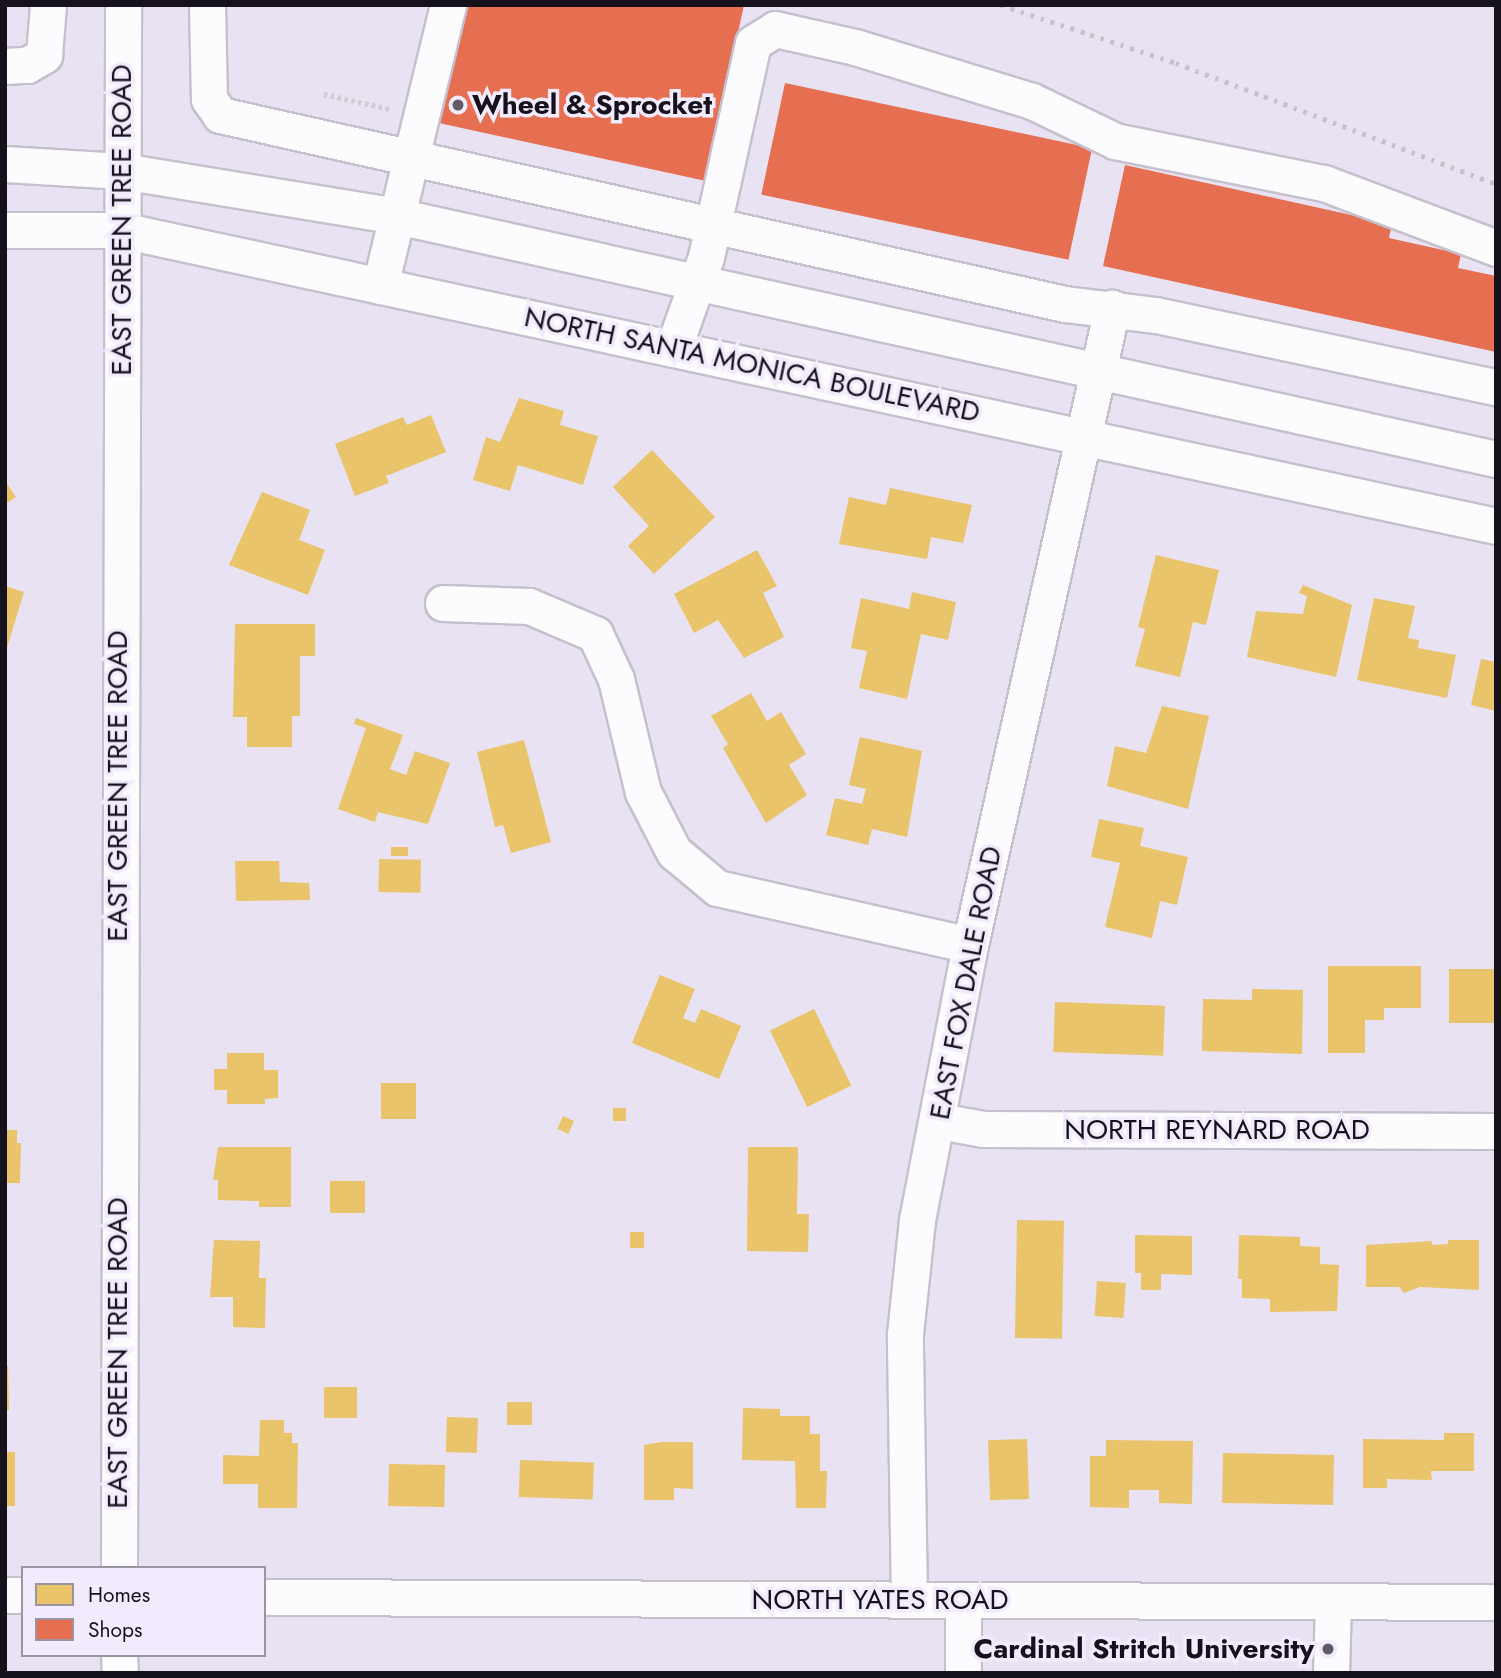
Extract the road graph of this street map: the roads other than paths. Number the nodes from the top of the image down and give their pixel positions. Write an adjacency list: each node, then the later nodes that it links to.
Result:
1 (48, 5): 6 (street)
2 (123, 5): 9 (street, EAST GREEN TREE ROAD)
3 (207, 5): 7 (street)
4 (448, 5): 7 (street)
5 (768, 17): 11 (street); 14 (street)
6 (5, 66)
7 (412, 159): 10 (street); 11 (street)
8 (5, 164): 9 (street)
9 (122, 171): 10 (street); 13 (street, EAST GREEN TREE ROAD)
10 (397, 216): 15 (street); 16 (street)
11 (713, 225): 15 (street); 17 (street)
12 (5, 230): 13 (street, NORTH SANTA MONICA BOULEVARD)
13 (121, 230): 16 (street, NORTH SANTA MONICA BOULEVARD); 28 (street, EAST GREEN TREE ROAD)
14 (1496, 248)
15 (696, 284): 18 (street); 19 (street)
16 (380, 286): 18 (street, NORTH SANTA MONICA BOULEVARD)
17 (1112, 308): 19 (street, EAST FOX DALE ROAD); 20 (street)
18 (673, 349): 21 (street, NORTH SANTA MONICA BOULEVARD)
19 (1097, 374): 21 (street, EAST FOX DALE ROAD); 22 (street)
20 (1496, 387)
21 (1086, 437): 23 (street, NORTH SANTA MONICA BOULEVARD); 25 (street, EAST FOX DALE ROAD)
22 (1496, 459)
23 (1496, 526)
24 (443, 603): 25 (street)
25 (970, 945): 26 (street, EAST FOX DALE ROAD)
26 (939, 1121): 27 (street, NORTH REYNARD ROAD); 30 (street, EAST FOX DALE ROAD)
27 (1496, 1131)
28 (119, 1566)
29 (266, 1597): 30 (street, NORTH YATES ROAD)
30 (909, 1600): 31 (street, NORTH YATES ROAD)
31 (963, 1601): 32 (street, NORTH YATES ROAD); 34 (street)
32 (1333, 1602): 33 (street, NORTH YATES ROAD); 35 (street)
33 (1496, 1602)
34 (963, 1673)
35 (1331, 1673)

